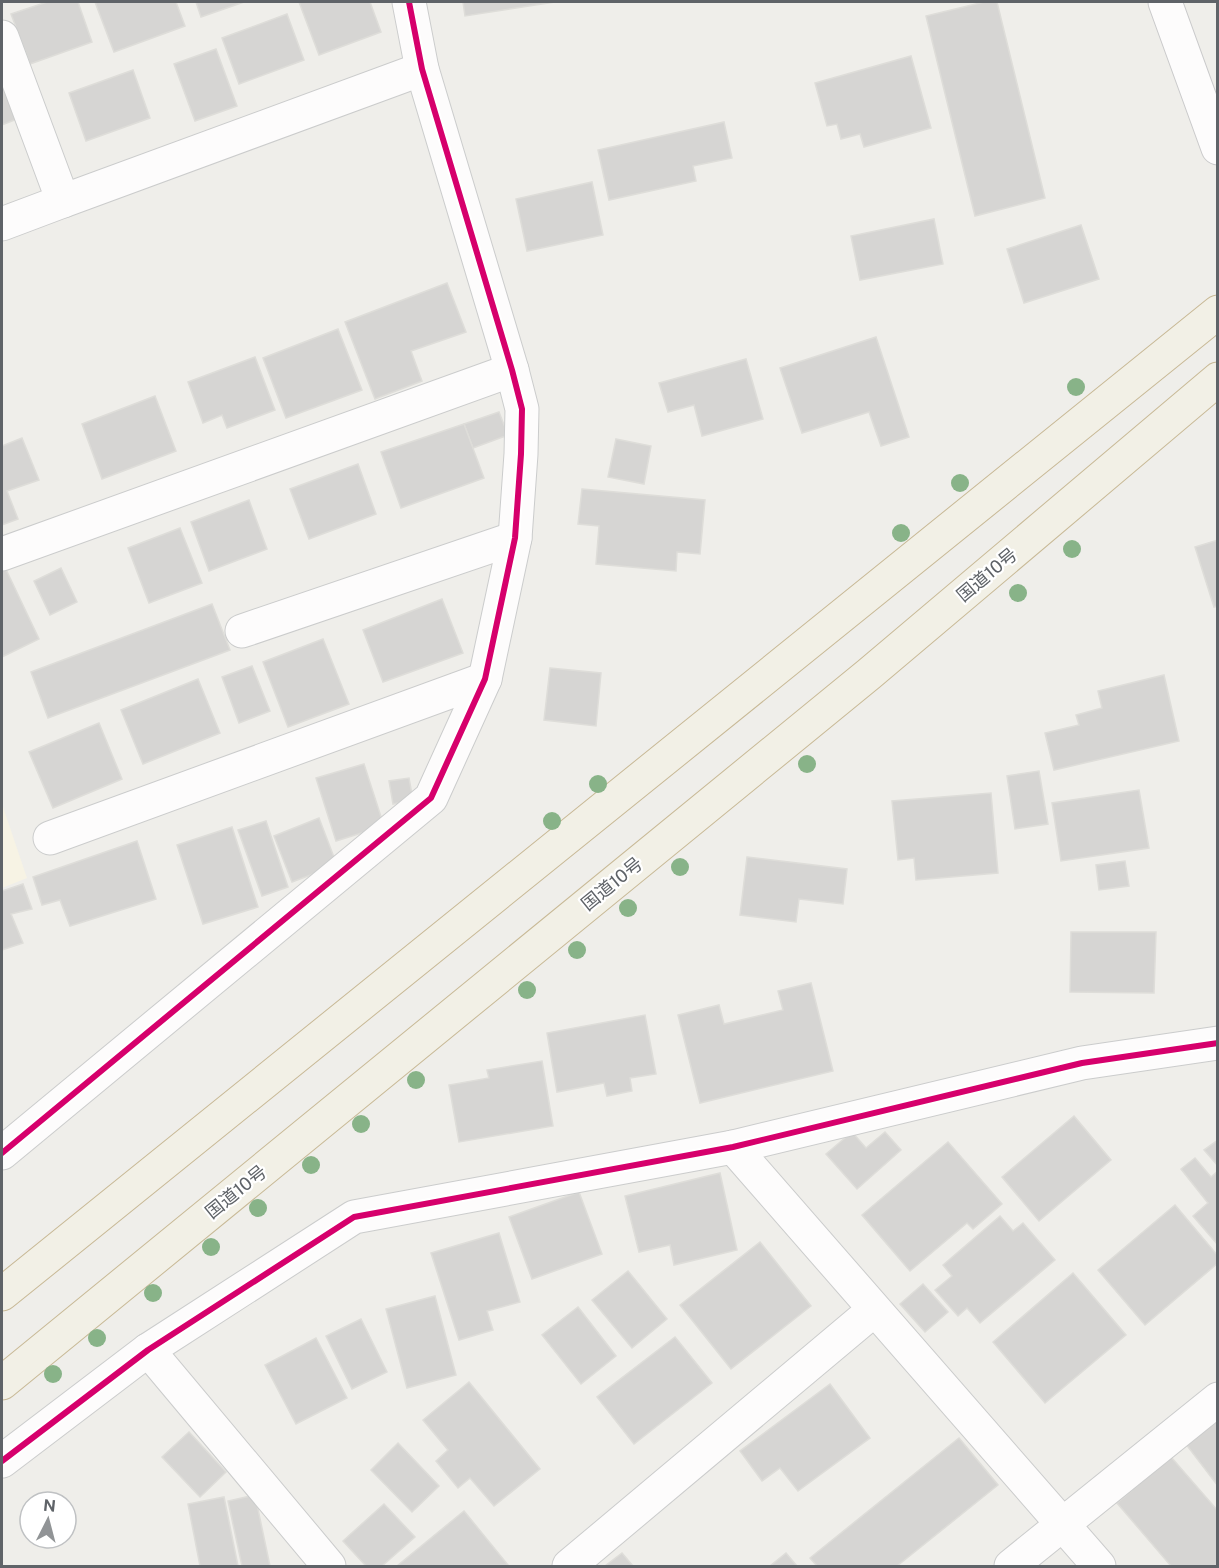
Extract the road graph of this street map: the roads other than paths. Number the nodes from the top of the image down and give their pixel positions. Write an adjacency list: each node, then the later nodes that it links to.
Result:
1 (410, 2): 4 (street)
2 (1165, 2): 5 (street)
3 (2, 37): 6 (street)
4 (422, 69): 6 (street); 9 (street)
5 (1218, 148)
6 (63, 201): 7 (street)
7 (2, 224)
8 (1218, 312): 19 (highway)
9 (513, 370): 11 (street); 12 (street)
10 (1218, 379): 22 (highway, 国道10号)
11 (515, 538): 13 (street); 14 (street)
12 (2, 554)
13 (242, 631)
14 (484, 679): 15 (street); 18 (street)
15 (50, 838)
16 (1218, 1043): 17 (street)
17 (733, 1147): 20 (street); 21 (street)
18 (2, 1153)
19 (2, 1294)
20 (874, 1310): 25 (street); 27 (street)
21 (148, 1350): 24 (street); 26 (street)
22 (2, 1383)
23 (1218, 1399): 25 (street)
24 (2, 1461)
25 (1062, 1524): 28 (street); 29 (street)
26 (329, 1566)
27 (569, 1566)
28 (1011, 1566)
29 (1099, 1566)

